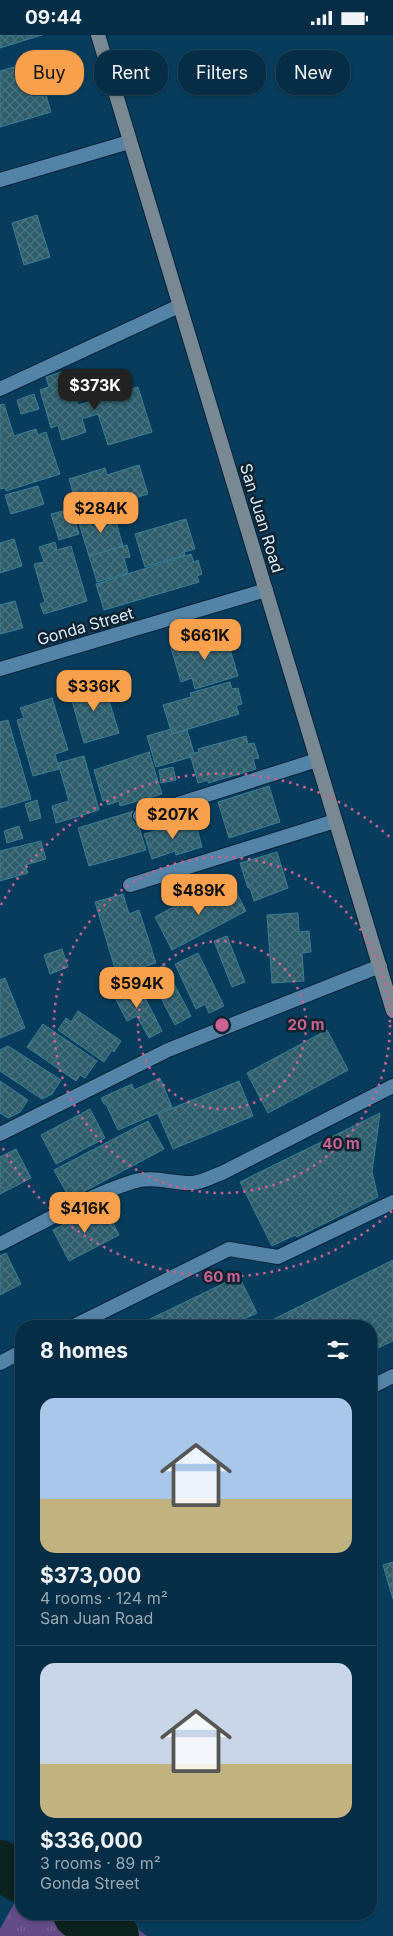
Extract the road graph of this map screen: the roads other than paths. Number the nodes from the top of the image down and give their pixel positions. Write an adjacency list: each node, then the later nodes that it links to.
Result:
1 (98, 35): 2 (main road, San Juan Road)
2 (129, 141): 3 (street); 4 (main road, San Juan Road)
3 (0, 180)
4 (179, 306): 5 (street); 6 (main road, San Juan Road)
5 (0, 389)
6 (266, 590): 7 (street, Gonda Street); 8 (main road, San Juan Road)
7 (0, 669)
8 (317, 760): 9 (street); 10 (main road, San Juan Road)
9 (140, 816)
10 (335, 821): 11 (street); 12 (main road, San Juan Road)
11 (130, 885)
12 (380, 966): 13 (main road, San Juan Road); 15 (street)
13 (393, 1011)
14 (393, 1086): 17 (street)
15 (0, 1134)
16 (393, 1202): 18 (street)
17 (0, 1244)
18 (86, 1320)
19 (15, 1355): 20 (street)
20 (0, 1363)
21 (393, 1376): 22 (street)
22 (377, 1384)

